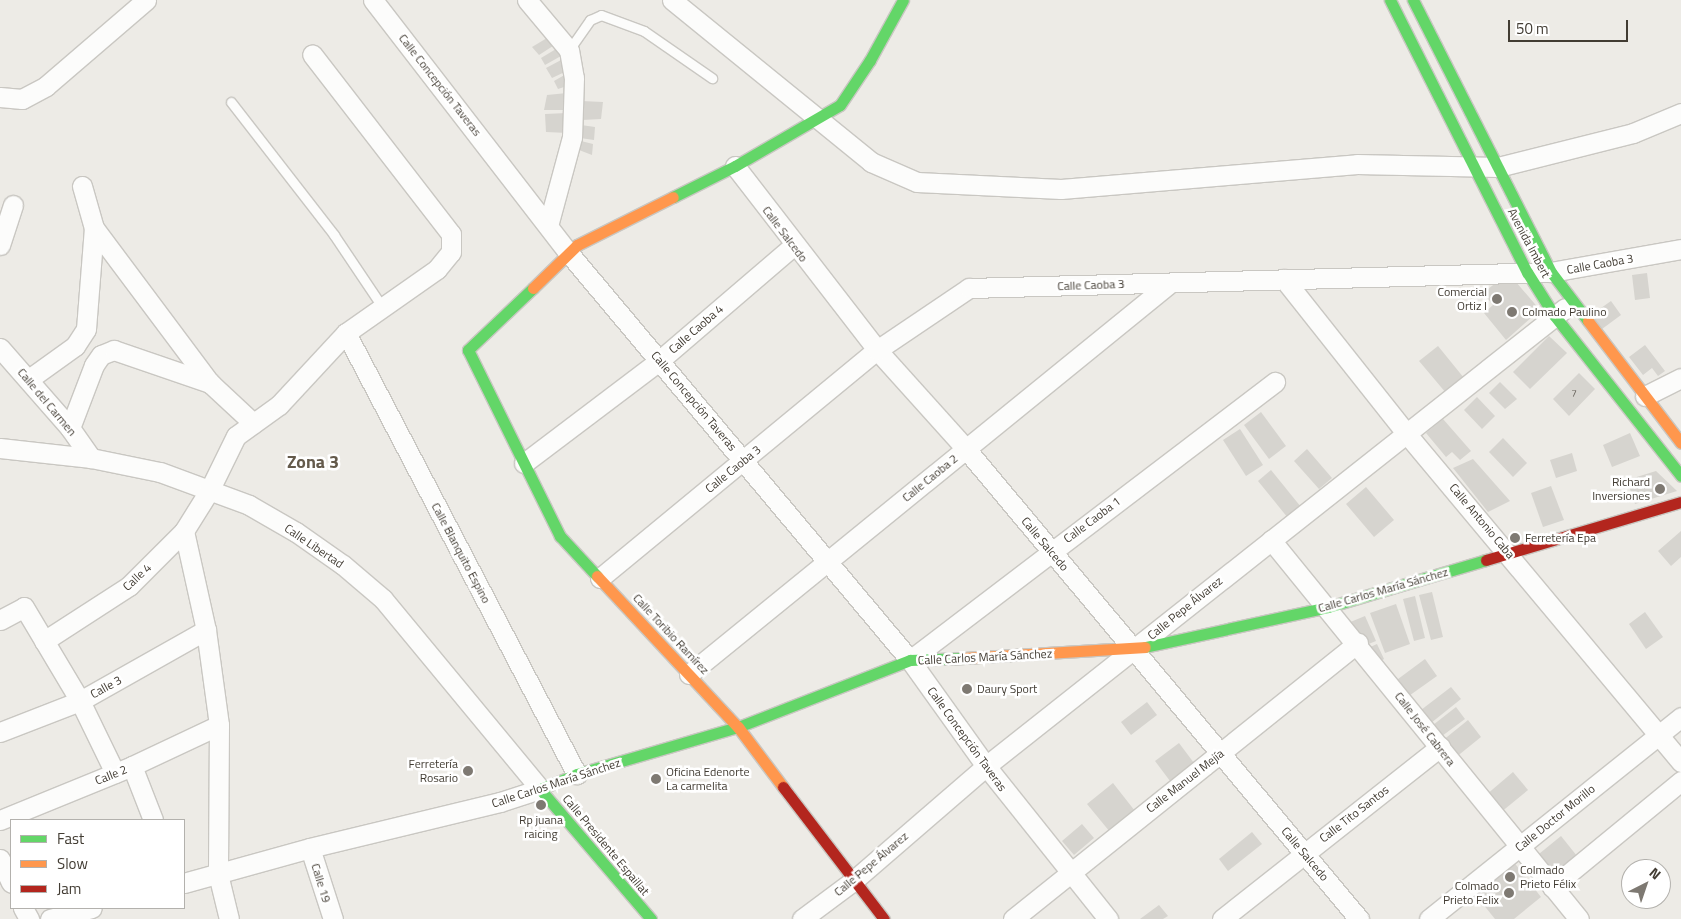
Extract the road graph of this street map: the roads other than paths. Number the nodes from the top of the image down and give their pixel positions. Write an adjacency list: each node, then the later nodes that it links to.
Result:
1 (146, 0): 11 (street)
2 (373, 0): 20 (street, Calle Concepción Taveras)
3 (527, 0): 8 (street)
4 (672, 0): 14 (street)
5 (903, 0): 14 (street)
6 (1390, 0): 17 (street, Avenida Imbert)
7 (1413, 0): 16 (street, Avenida Imbert)
8 (569, 50): 10 (lane); 20 (street)
9 (312, 54): 31 (street, Calle 4)
10 (712, 78)
11 (0, 97)
12 (231, 102): 31 (lane)
13 (1681, 113): 16 (street)
14 (819, 120): 15 (street); 17 (street)
15 (735, 166): 23 (street, Calle Salcedo); 25 (street)
16 (1498, 167): 17 (street); 27 (street, Avenida Imbert)
17 (1474, 168): 26 (street, Avenida Imbert)
18 (82, 186): 21 (street)
19 (13, 205): 22 (street)
20 (548, 226): 25 (street, Calle Concepción Taveras)
21 (94, 228): 38 (street); 40 (street)
22 (0, 245)
23 (793, 246): 35 (street, Calle Salcedo); 36 (street, Calle Caoba 4)
24 (1681, 249): 27 (street, Calle Caoba 3)
25 (568, 251): 36 (street, Calle Concepción Taveras); 50 (street, Calle Toribio Ramírez)
26 (1527, 272): 27 (street, Calle Caoba 3); 28 (street, Calle Caoba 3); 32 (street, Avenida Imbert)
27 (1551, 272): 30 (street, Avenida Imbert)
28 (1284, 279): 29 (street, Calle Caoba 3); 44 (street, Calle Antonio Caba)
29 (1170, 283): 35 (street, Calle Caoba 3); 47 (street, Calle Caoba 2)
30 (1572, 302): 32 (street, Calle Pepe Álvarez); 41 (street, Avenida Imbert)
31 (384, 309): 33 (street, Calle 4)
32 (1554, 315): 44 (street, Calle Pepe Álvarez); 51 (street, Avenida Imbert)
33 (346, 333): 42 (street, Calle 4); 79 (street, Calle Blanquito Espino)
34 (0, 348): 38 (street, Calle del Carmen)
35 (877, 350): 47 (street, Calle Salcedo); 49 (street, Calle Caoba 3)
36 (660, 360): 49 (street, Calle Concepción Taveras); 50 (street, Calle Caoba 4)
37 (1681, 378): 41 (street)
38 (28, 379): 43 (street, Calle del Carmen)
39 (1275, 382): 56 (street, Calle Caoba 1)
40 (210, 383): 42 (street); 43 (street)
41 (1645, 396): 45 (street, Avenida Imbert)
42 (253, 423): 52 (street, Calle 4)
43 (70, 428): 48 (street, Calle del Carmen)
44 (1406, 433): 55 (street, Calle Pepe Álvarez); 57 (street, Calle Antonio Caba)
45 (1681, 443)
46 (0, 448): 48 (street, Calle Libertad)
47 (966, 449): 56 (street, Calle Salcedo); 58 (street, Calle Caoba 2)
48 (91, 458): 52 (street, Calle Libertad)
49 (744, 461): 58 (street, Calle Concepción Taveras); 59 (street, Calle Caoba 3)
50 (524, 462): 59 (street, Calle Toribio Ramírez)
51 (1681, 476)
52 (209, 491): 54 (street, Calle 4); 81 (street, Calle Libertad)
53 (1681, 502): 57 (street, Calle Carlos María Sánchez)
54 (184, 531): 62 (street); 63 (street, Calle 4)
55 (1271, 540): 60 (street, Calle José Cabrera); 65 (street, Calle Pepe Álvarez)
56 (1051, 551): 65 (street, Calle Salcedo); 66 (street, Calle Caoba 1)
57 (1509, 552): 60 (street, Calle Carlos María Sánchez); 73 (street, Calle Antonio Caba)
58 (828, 561): 66 (street, Calle Concepción Taveras); 67 (street, Calle Caoba 2)
59 (600, 578): 67 (street, Calle Toribio Ramírez)
60 (1328, 608): 64 (street, Calle José Cabrera); 65 (street, Calle Carlos María Sánchez)
61 (0, 620): 63 (street)
62 (206, 630): 68 (street, Calle 3); 70 (street)
63 (44, 641): 68 (street)
64 (1358, 643): 74 (street, Calle José Cabrera); 75 (street, Calle Manuel Mejía)
65 (1133, 650): 66 (street, Calle Carlos María Sánchez); 75 (street, Calle Salcedo); 77 (street, Calle Pepe Álvarez)
66 (910, 660): 71 (street, Calle Carlos María Sánchez); 77 (street, Calle Concepción Taveras)
67 (689, 674): 71 (street, Calle Toribio Ramírez)
68 (80, 701): 72 (street, Calle 3); 78 (street)
69 (1681, 717): 73 (street, Calle Doctor Morillo)
70 (219, 725): 78 (street, Calle 2); 89 (street)
71 (738, 726): 79 (street, Calle Carlos María Sánchez); 91 (street, Calle Toribio Ramírez)
72 (0, 732)
73 (1658, 734): 76 (street, Calle Antonio Caba); 84 (street, Calle Doctor Morillo)
74 (1440, 747): 84 (street, Calle José Cabrera); 86 (street, Calle Tito Santos)
75 (1220, 753): 86 (street, Calle Salcedo); 88 (street, Calle Manuel Mejía)
76 (1681, 762)
77 (986, 766): 88 (street, Calle Concepción Taveras); 91 (street, Calle Pepe Álvarez)
78 (123, 769): 82 (street); 83 (street, Calle 2)
79 (577, 774): 81 (street, Calle Carlos María Sánchez)
80 (1681, 782): 93 (street)
81 (540, 789): 85 (street, Calle Carlos María Sánchez); 98 (street, Calle Presidente Espaillat)
82 (152, 819)
83 (0, 820)
84 (1519, 847): 93 (street, Calle José Cabrera); 105 (street, Calle Doctor Morillo)
85 (310, 848): 89 (street, Calle Carlos María Sánchez); 97 (street, Calle 19)
86 (1304, 853): 103 (street, Calle Tito Santos); 104 (street, Calle Salcedo)
87 (0, 859): 90 (street)
88 (1069, 873): 101 (street, Calle Manuel Mejía); 102 (street, Calle Concepción Taveras)
89 (218, 874): 92 (street, Calle Carlos María Sánchez); 96 (street)
90 (10, 881)
91 (853, 881): 99 (street, Calle Pepe Álvarez); 100 (street, Calle Toribio Ramírez)
92 (185, 883)
93 (1552, 887): 106 (street, Calle José Cabrera)
94 (88, 909): 95 (street)
95 (50, 919)
96 (229, 919)
97 (333, 919)
98 (651, 919)
99 (802, 919)
100 (884, 919)
101 (1012, 919)
102 (1108, 919)
103 (1222, 919)
104 (1359, 919)
105 (1429, 919)
106 (1579, 919)

